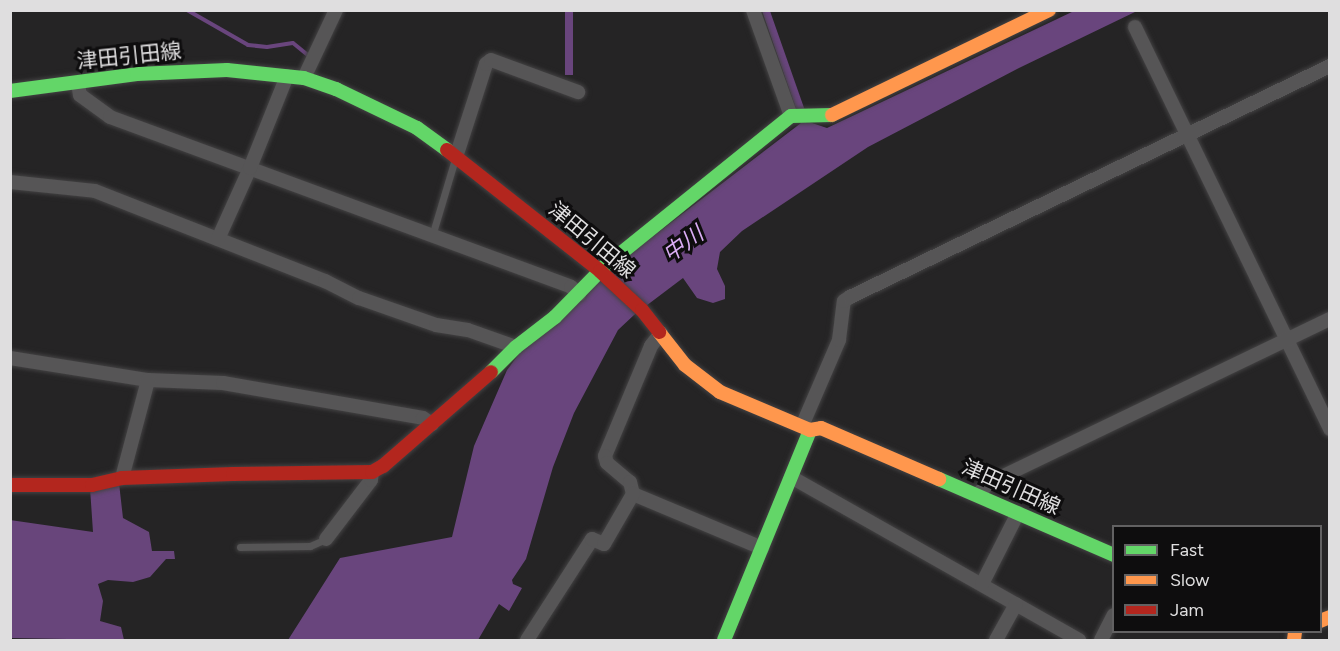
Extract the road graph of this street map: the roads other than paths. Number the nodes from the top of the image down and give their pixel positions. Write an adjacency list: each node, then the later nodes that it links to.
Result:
1 (336, 10): 7 (street)
2 (753, 10): 11 (street)
3 (1049, 10): 11 (street)
4 (1135, 27): 12 (street)
5 (1329, 66): 12 (street)
6 (286, 76): 7 (street, 津田引田線); 8 (street, 津田引田線); 14 (street)
7 (304, 78): 13 (street, 津田引田線)
8 (78, 83): 9 (street, 津田引田線); 14 (street)
9 (10, 91)
10 (578, 92): 13 (street)
11 (791, 116): 18 (street)
12 (1188, 135): 22 (street); 27 (street)
13 (456, 157): 16 (lane); 18 (street, 津田引田線)
14 (250, 168): 16 (street); 17 (street)
15 (10, 182): 17 (street)
16 (432, 236): 19 (street)
17 (218, 239): 23 (street)
18 (602, 273): 19 (street); 21 (street, 津田引田線)
19 (579, 294): 23 (street)
20 (1329, 319): 22 (street)
21 (661, 333): 27 (street, 津田引田線); 33 (street)
22 (1287, 340): 28 (street); 34 (street)
23 (516, 347): 26 (street)
24 (10, 358): 25 (street)
25 (148, 380): 26 (street); 31 (street)
26 (432, 424): 29 (street)
27 (806, 428): 30 (street); 34 (street, 津田引田線)
28 (1329, 429)
29 (372, 472): 31 (street); 36 (street)
30 (790, 477): 38 (street); 40 (street)
31 (122, 478): 32 (street)
32 (10, 485)
33 (633, 494): 38 (street); 43 (street)
34 (978, 494): 35 (street, 津田引田線)
35 (1018, 513): 39 (street, 津田引田線); 40 (street)
36 (326, 539): 37 (lane)
37 (240, 547)
38 (762, 548): 44 (street)
39 (1112, 555)
40 (982, 584): 41 (street)
41 (1016, 604): 45 (street); 46 (street)
42 (1112, 617): 47 (street)
43 (527, 640)
44 (724, 640)
45 (996, 640)
46 (1079, 640)
47 (1101, 640)

